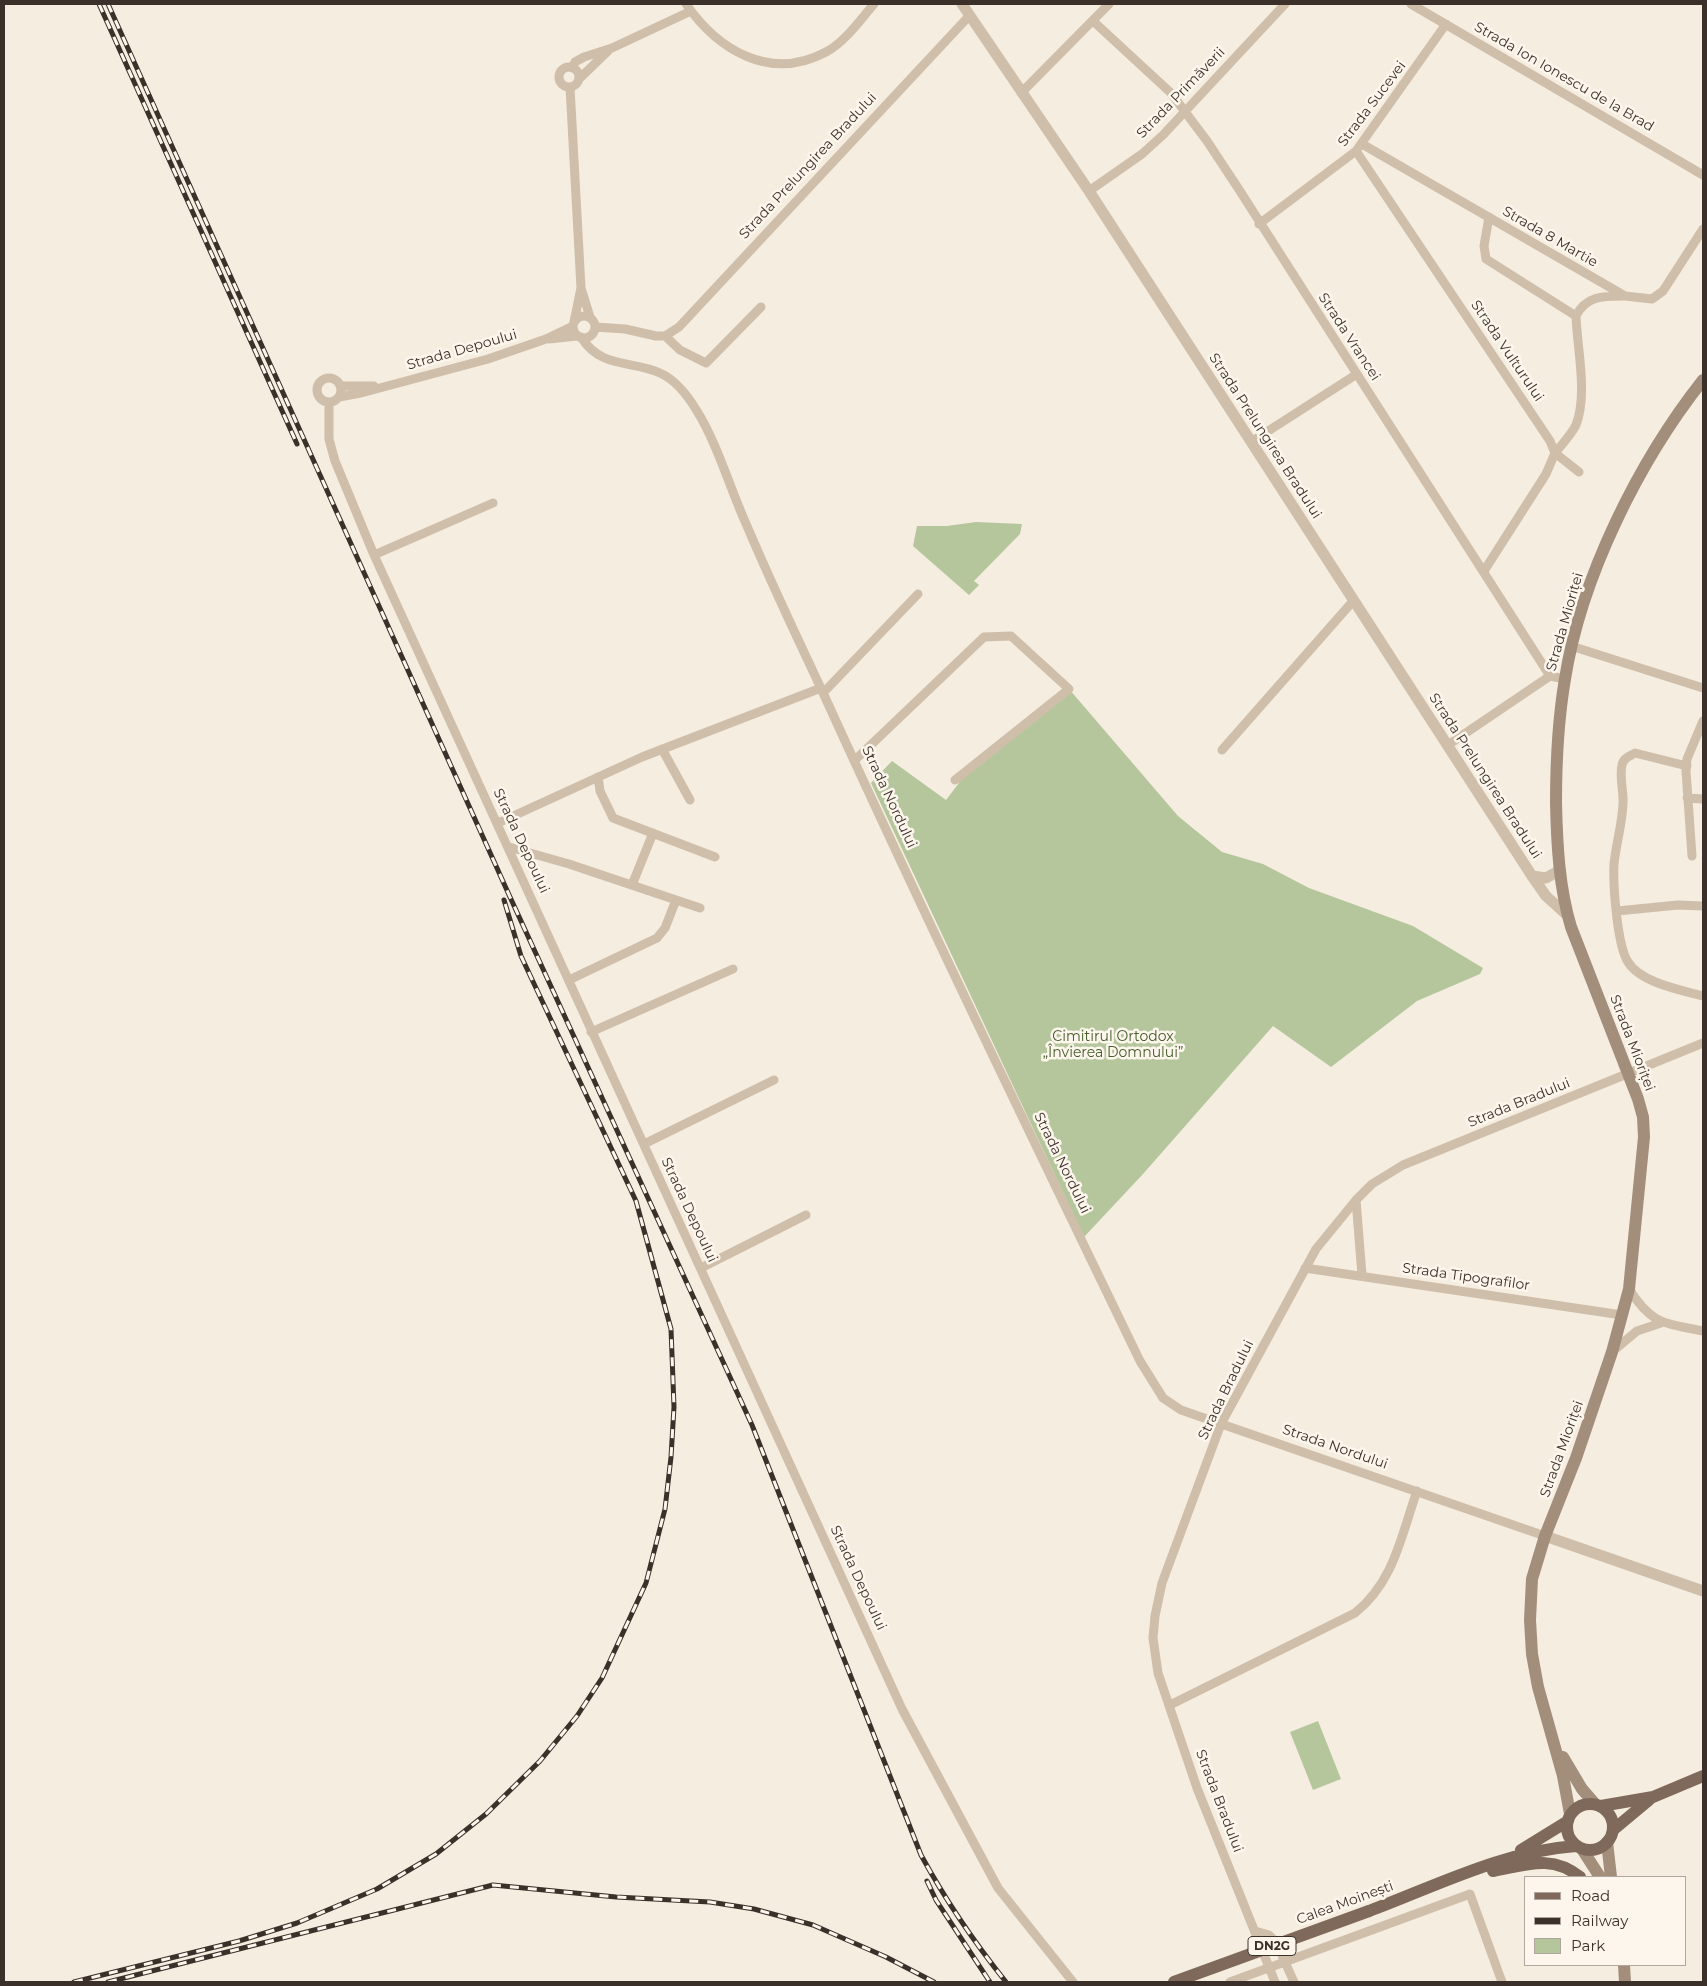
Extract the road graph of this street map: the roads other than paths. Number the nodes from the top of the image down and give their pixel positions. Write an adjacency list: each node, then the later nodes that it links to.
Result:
1 (874, 4): 6 (street)
2 (962, 4): 7 (street, Strada Prelungirea Bradului)
3 (1109, 4): 8 (street)
4 (1285, 4): 15 (street, Strada Primăverii)
5 (1411, 4): 9 (street, Strada Ion Ionescu de la Brad)
6 (688, 7): 10 (street)
7 (970, 16): 14 (street, Strada Prelungirea Bradului); 30 (street, Strada Prelungirea Bradului)
8 (1093, 21): 14 (street); 15 (street, Strada Vrancei)
9 (1446, 24): 16 (street, Strada Sucevei); 17 (street, Strada Ion Ionescu de la Brad)
10 (612, 48): 11 (street); 12 (street)
11 (572, 68): 12 (street); 13 (street)
12 (579, 78): 13 (street)
13 (570, 87): 22 (street)
14 (1021, 93): 18 (street, Strada Prelungirea Bradului)
15 (1185, 110): 18 (street, Strada Primăverii); 20 (street, Strada Vrancei)
16 (1359, 148): 19 (street, Strada 8 Martie); 20 (street, Strada Sucevei); 39 (street, Strada Vulturului)
17 (1703, 175)
18 (1089, 192): 38 (street, Strada Prelungirea Bradului)
19 (1488, 217): 23 (street, Strada 8 Martie); 25 (street)
20 (1259, 224): 32 (street, Strada Vrancei)
21 (1703, 229): 23 (street, Strada 8 Martie)
22 (581, 288): 26 (street); 27 (street)
23 (1625, 296): 25 (street)
24 (761, 307): 30 (street)
25 (1576, 316): 39 (street)
26 (590, 317): 27 (street, Strada Depoului); 28 (street)
27 (574, 324): 29 (street); 31 (street, Strada Depoului)
28 (595, 327): 29 (street); 30 (street)
29 (583, 336): 31 (street, Strada Depoului); 50 (street, Strada Nordului)
30 (665, 336)
31 (546, 339): 35 (street, Strada Depoului)
32 (1357, 374): 38 (street); 43 (street, Strada Vrancei)
33 (1703, 380): 46 (main road, Strada Mioriței)
34 (340, 386): 35 (street, Strada Depoului); 36 (street); 37 (street)
35 (384, 386): 36 (street, Strada Depoului)
36 (339, 397): 37 (street)
37 (325, 401): 42 (street, Strada Depoului)
38 (1251, 442): 45 (street, Strada Prelungirea Bradului)
39 (1555, 453): 40 (street); 43 (street)
40 (1579, 472)
41 (493, 503): 42 (street)
42 (374, 555): 62 (street, Strada Depoului)
43 (1484, 571): 47 (street, Strada Vrancei)
44 (918, 594): 50 (street)
45 (1354, 600): 52 (street, Strada Prelungirea Bradului); 54 (street)
46 (1571, 646): 48 (main road, Strada Mioriței); 49 (street)
47 (1550, 676): 48 (street); 52 (street)
48 (1565, 679): 67 (main road, Strada Mioriței)
49 (1703, 688)
50 (822, 691): 53 (street); 55 (street, Strada Nordului)
51 (1703, 720): 56 (street)
52 (1448, 745): 68 (street, Strada Prelungirea Bradului)
53 (662, 749): 57 (street); 61 (street)
54 (1222, 750)
55 (855, 760): 58 (street); 93 (street, Strada Nordului)
56 (1687, 766): 59 (street); 73 (street)
57 (598, 777): 62 (street); 63 (street)
58 (955, 780)
59 (1687, 798): 60 (street); 65 (street)
60 (1703, 799)
61 (690, 800)
62 (498, 823): 64 (street, Strada Depoului)
63 (653, 833): 66 (street); 69 (street)
64 (509, 847): 69 (street); 76 (street, Strada Depoului)
65 (1692, 856)
66 (714, 857)
67 (1560, 870): 68 (street, Strada Prelungirea Bradului); 74 (main road, Strada Mioriței)
68 (1532, 876): 74 (street, Strada Prelungirea Bradului)
69 (632, 886): 70 (street)
70 (676, 900): 72 (street); 76 (street)
71 (1703, 906): 73 (street)
72 (700, 908)
73 (1617, 911): 77 (street)
74 (1568, 916): 80 (main road, Strada Mioriței)
75 (733, 969): 78 (street)
76 (569, 980): 78 (street, Strada Depoului)
77 (1703, 996)
78 (591, 1032): 82 (street, Strada Depoului)
79 (1703, 1044): 80 (street, Strada Bradului)
80 (1628, 1074): 83 (street, Strada Bradului); 88 (main road, Strada Mioriței)
81 (774, 1080): 82 (street)
82 (644, 1144): 85 (street, Strada Depoului)
83 (1356, 1200): 86 (street, Strada Bradului); 87 (street)
84 (806, 1215): 85 (street)
85 (701, 1268): 115 (street, Strada Depoului)
86 (1305, 1268): 87 (street, Strada Tipografilor); 93 (street, Strada Bradului)
87 (1362, 1276): 89 (street, Strada Tipografilor)
88 (1629, 1289): 89 (main road, Strada Mioriței); 90 (street)
89 (1622, 1315): 92 (main road, Strada Mioriței)
90 (1662, 1323): 91 (street); 92 (street)
91 (1703, 1332)
92 (1612, 1352): 95 (main road, Strada Mioriței)
93 (1221, 1424): 94 (street, Strada Nordului); 97 (street, Strada Bradului)
94 (1417, 1491): 95 (street, Strada Nordului); 97 (street)
95 (1545, 1536): 96 (street, Strada Nordului); 98 (main road, Strada Mioriței)
96 (1703, 1591)
97 (1170, 1704): 111 (street, Strada Bradului)
98 (1552, 1737): 101 (main road, Strada Mioriței); 102 (main road, Strada Mioriței)
99 (1703, 1776): 100 (main road)
100 (1653, 1797): 101 (main road); 103 (main road)
101 (1598, 1805): 102 (main road); 103 (main road)
102 (1569, 1817): 105 (main road); 106 (main road, Calea Moinești / DN2G)
103 (1613, 1830): 104 (main road)
104 (1608, 1842): 105 (main road); 109 (main road)
105 (1579, 1847): 106 (main road, Calea Moinești / DN2G); 108 (main road)
106 (1498, 1862): 110 (main road, Calea Moinești / DN2G)
107 (1579, 1876): 110 (main road)
108 (1599, 1876)
109 (1611, 1876)
110 (1459, 1877): 116 (main road, Calea Moinești / DN2G, bridge)
111 (1253, 1928): 112 (street); 114 (street, Strada Bradului)
112 (1285, 1961): 114 (street); 119 (street); 120 (street)
113 (1624, 1966): 121 (main road)
114 (1269, 1967): 117 (street); 118 (street, Strada Bradului)
115 (1072, 1982)
116 (1174, 1982)
117 (1230, 1982)
118 (1275, 1982)
119 (1294, 1982)
120 (1502, 1982)
121 (1625, 1982)

